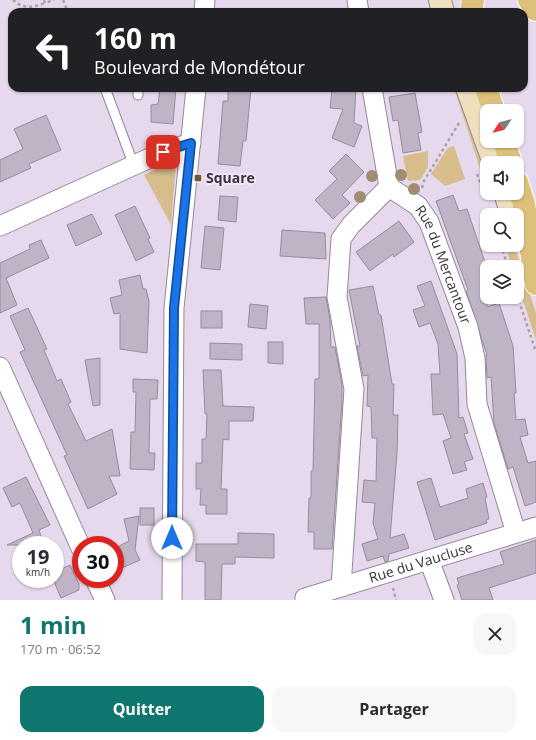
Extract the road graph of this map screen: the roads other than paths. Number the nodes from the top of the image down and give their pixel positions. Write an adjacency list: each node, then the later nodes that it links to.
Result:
1 (530, 0): 2 (main road)
2 (536, 10)
3 (106, 92): 11 (lane)
4 (196, 92): 9 (street)
5 (373, 92): 12 (street)
6 (468, 92): 10 (street)
7 (487, 92): 8 (main road)
8 (492, 104)
9 (191, 143): 11 (street); 26 (street)
10 (491, 156)
11 (134, 166): 14 (street)
12 (389, 187): 19 (street, Rue du Mercantour); 22 (street)
13 (520, 204): 16 (main road)
14 (0, 226)
15 (524, 249): 16 (street)
16 (536, 284)
17 (0, 367): 20 (street)
18 (536, 527): 19 (street, Rue du Vaucluse)
19 (516, 533): 21 (street, Rue du Vaucluse)
20 (76, 536)
21 (429, 560): 22 (street, Rue du Vaucluse); 27 (street)
22 (341, 587): 24 (street, Rue du Vaucluse)
23 (99, 588): 25 (street)
24 (305, 599)
25 (105, 600)
26 (172, 600)
27 (444, 600)

